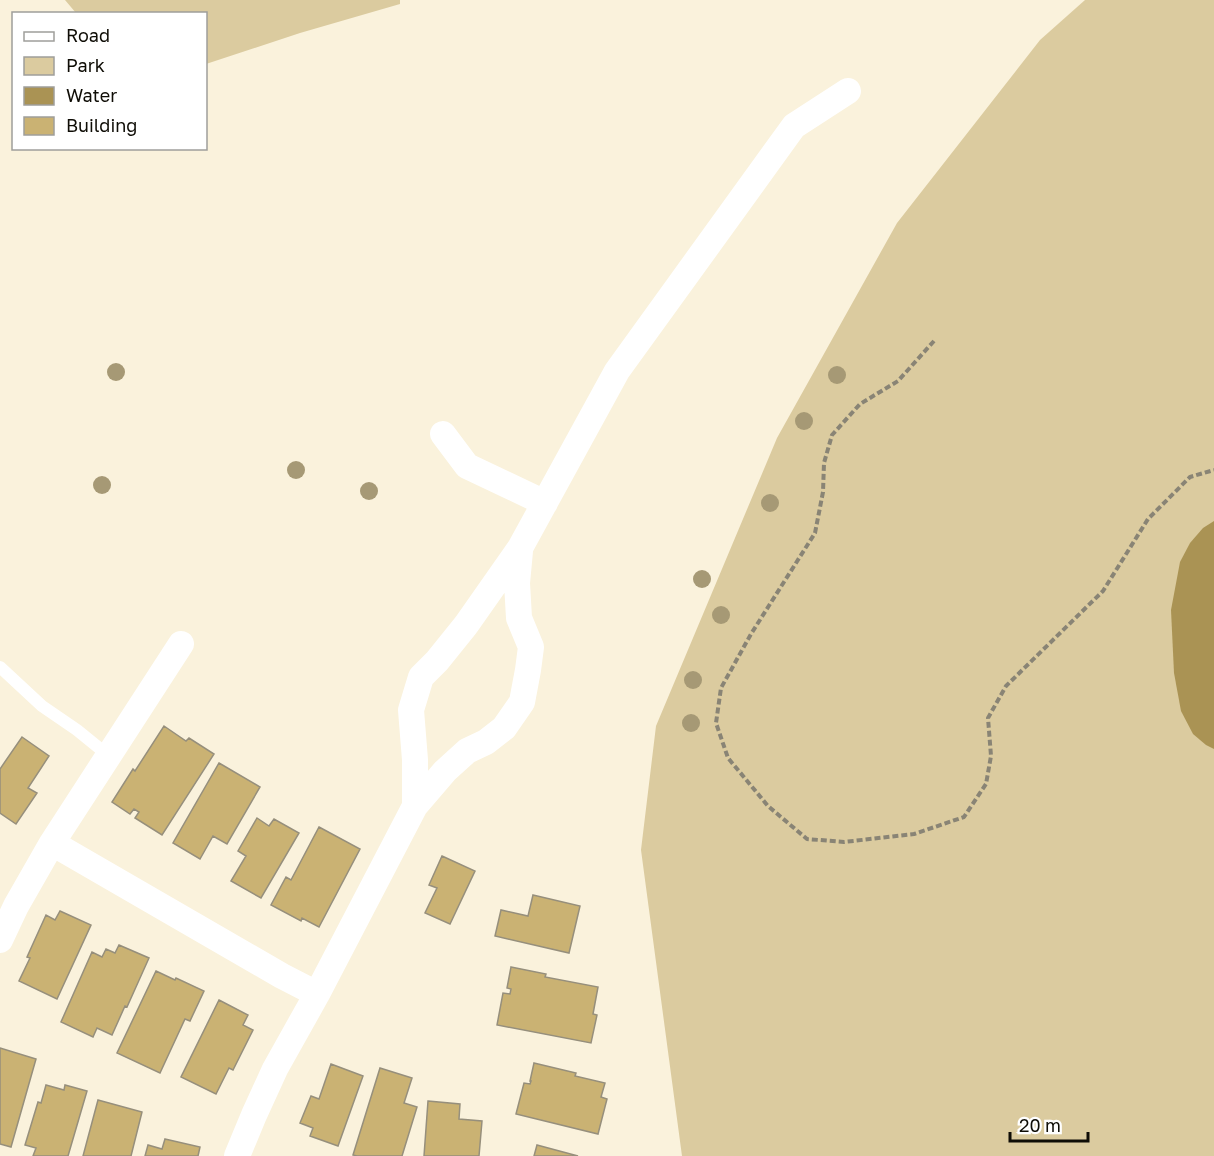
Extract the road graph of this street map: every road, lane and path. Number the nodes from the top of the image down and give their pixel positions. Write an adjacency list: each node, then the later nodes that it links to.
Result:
1 (848, 91): 5 (street)
2 (934, 341): 4 (path)
3 (443, 434): 5 (street)
4 (1214, 470)
5 (545, 503): 6 (street)
6 (520, 548): 10 (street); 10 (street)
7 (181, 644): 9 (street)
8 (0, 667): 9 (lane)
9 (109, 756): 11 (street)
10 (414, 806): 13 (street)
11 (52, 843): 12 (street); 13 (street)
12 (0, 940)
13 (317, 994): 14 (street)
14 (237, 1156)

